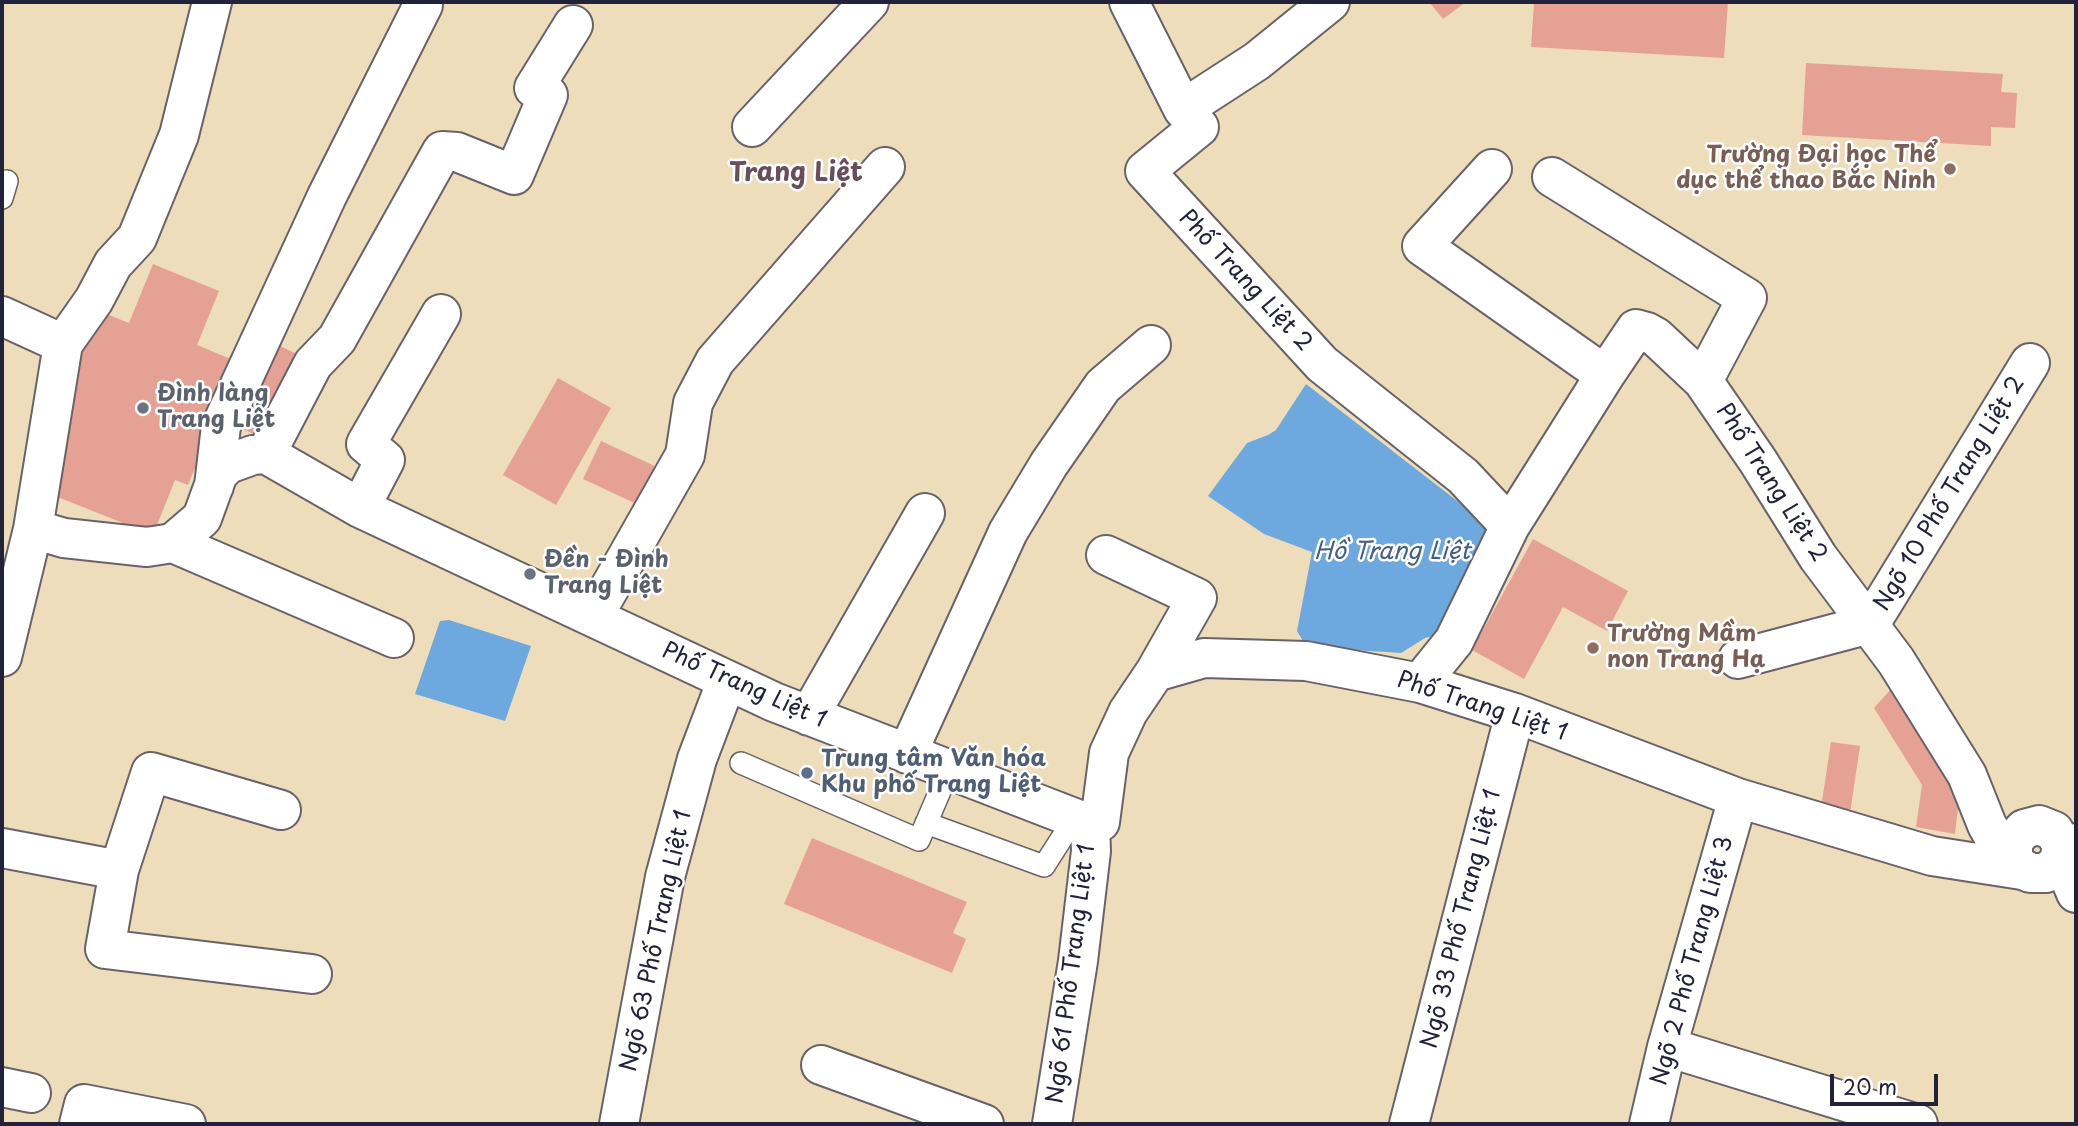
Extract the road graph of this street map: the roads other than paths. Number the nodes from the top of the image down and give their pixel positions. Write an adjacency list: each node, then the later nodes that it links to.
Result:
1 (212, 2): 14 (street)
2 (869, 2): 8 (street)
3 (1129, 2): 7 (street, Phố Trang Liệt 2)
4 (1330, 2): 7 (street)
5 (423, 5): 20 (street)
6 (573, 25): 19 (street)
7 (1183, 109): 23 (street, Phố Trang Liệt 2)
8 (752, 127)
9 (885, 167): 28 (street)
10 (1492, 170): 17 (street)
11 (1552, 177): 18 (street)
12 (441, 314): 21 (street)
13 (2, 316): 14 (street)
14 (63, 344): 24 (street)
15 (1151, 345): 38 (street)
16 (2030, 363): 29 (street, Ngõ 10 Phố Trang Liệt 2)
17 (1605, 375): 18 (street, Phố Trang Liệt 2); 23 (street, Phố Trang Liệt 2)
18 (1703, 381): 29 (street, Phố Trang Liệt 2)
19 (266, 454): 20 (street); 21 (street, Phố Trang Liệt 1)
20 (214, 486): 25 (street)
21 (360, 508): 28 (street, Phố Trang Liệt 1)
22 (925, 513): 37 (street)
23 (1510, 526): 35 (street, Phố Trang Liệt 2)
24 (33, 529): 25 (street); 27 (street)
25 (173, 543): 30 (street)
26 (1106, 555): 33 (street)
27 (13, 566): 31 (street)
28 (593, 617): 34 (street, Phố Trang Liệt 1)
29 (1870, 624): 32 (street); 46 (street, Phố Trang Liệt 2)
30 (394, 638)
31 (2, 657)
32 (1738, 659)
33 (1155, 672): 35 (street, Phố Trang Liệt 1); 43 (street)
34 (727, 680): 37 (street, Phố Trang Liệt 1); 54 (street, Ngõ 63 Phố Trang Liệt 1)
35 (1420, 683): 36 (street, Phố Trang Liệt 1)
36 (1515, 713): 41 (street, Phố Trang Liệt 1); 57 (street, Ngõ 33 Phố Trang Liệt 1)
37 (809, 716): 38 (street, Phố Trang Liệt 1)
38 (908, 754): 40 (street, Phố Trang Liệt 1)
39 (741, 763): 44 (lane)
40 (949, 770): 43 (street, Phố Trang Liệt 1); 44 (lane)
41 (1738, 798): 46 (street, Phố Trang Liệt 1); 49 (street, Ngõ 2 Phố Trang Liệt 3)
42 (281, 810): 47 (street)
43 (1082, 822): 44 (lane); 56 (street, Ngõ 61 Phố Trang Liệt 1)
44 (926, 823)
45 (2, 848): 47 (street)
46 (2051, 860)
47 (119, 870): 48 (street)
48 (312, 974)
49 (1667, 1046): 58 (street, Ngõ 2 Phố Trang Liệt 3); 59 (street)
50 (821, 1065): 51 (street)
51 (939, 1116): 55 (street)
52 (79, 1124): 53 (street)
53 (186, 1124)
54 (620, 1124)
55 (984, 1124)
56 (1052, 1124)
57 (1409, 1124)
58 (1650, 1124)
59 (1918, 1124)

